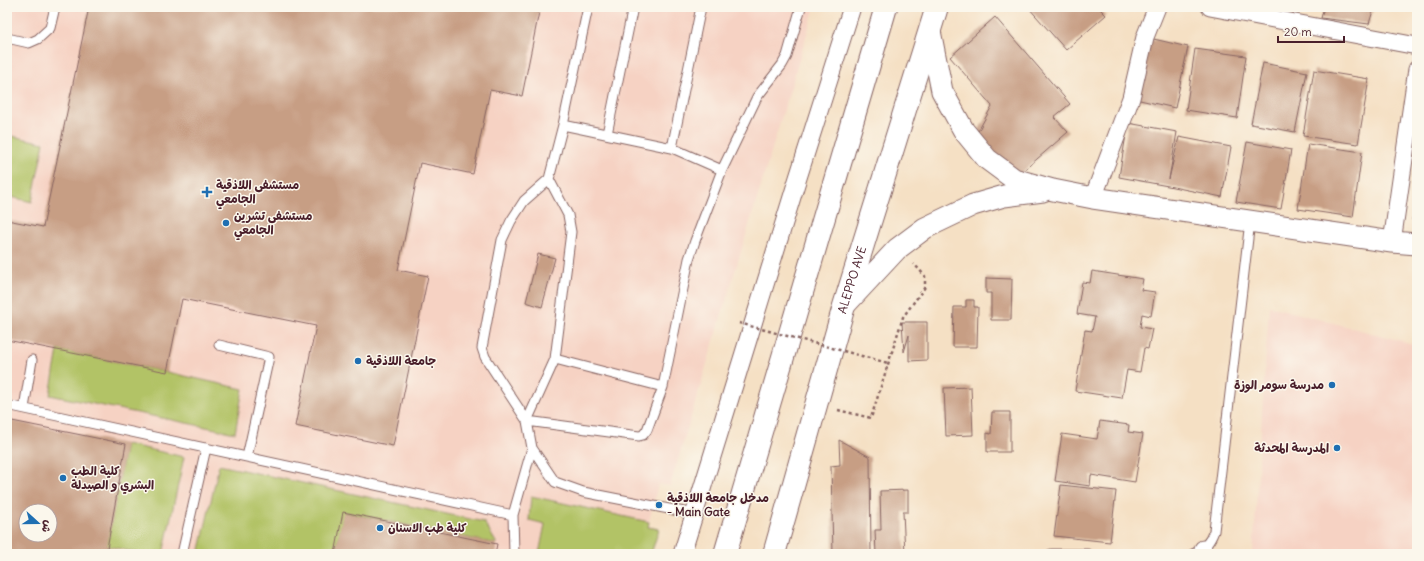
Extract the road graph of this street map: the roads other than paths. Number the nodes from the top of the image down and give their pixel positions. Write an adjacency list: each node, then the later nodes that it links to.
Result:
1 (55, 7): 12 (lane)
2 (588, 7): 15 (lane)
3 (633, 7): 16 (lane)
4 (701, 7): 17 (lane)
5 (801, 7): 18 (lane)
6 (852, 7): 36 (street)
7 (886, 7): 42 (main road)
8 (937, 7): 11 (main road, ALEPPO AVE)
9 (1157, 7): 21 (street)
10 (1210, 7): 13 (street)
11 (930, 31): 20 (street); 25 (main road, ALEPPO AVE)
12 (7, 38)
13 (1417, 46)
14 (1417, 70): 23 (street)
15 (563, 125): 16 (lane); 19 (lane)
16 (607, 134): 17 (lane)
17 (672, 148): 18 (lane)
18 (722, 170): 29 (lane)
19 (549, 179): 27 (lane); 32 (lane)
20 (1053, 190): 21 (street); 25 (street)
21 (1093, 198): 22 (street)
22 (1250, 221): 23 (street); 38 (lane)
23 (1392, 242): 24 (street)
24 (1417, 244)
25 (844, 306): 43 (main road, ALEPPO AVE)
26 (219, 345): 35 (lane)
27 (555, 359): 29 (lane); 32 (lane)
28 (32, 360): 31 (lane)
29 (662, 387): 32 (lane)
30 (7, 405): 31 (lane)
31 (24, 408): 33 (lane)
32 (528, 421): 34 (lane)
33 (206, 448): 35 (lane); 39 (lane)
34 (532, 448): 36 (lane); 37 (lane)
35 (247, 457): 37 (lane)
36 (694, 514): 41 (street)
37 (513, 515): 40 (lane)
38 (1200, 552)
39 (182, 554)
40 (514, 554)
41 (682, 554)
42 (725, 554)
43 (774, 554)
44 (1051, 554): 45 (lane)
45 (1088, 554)

